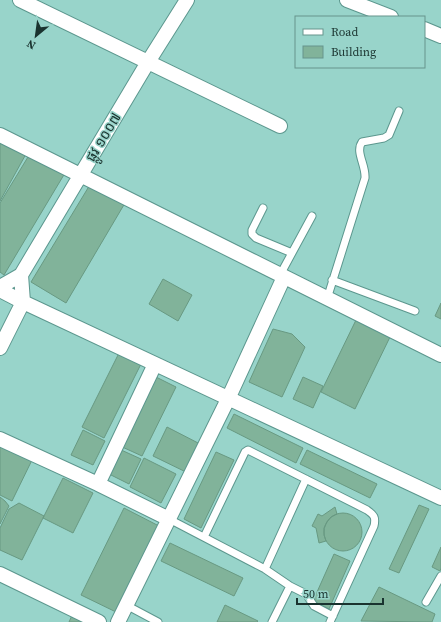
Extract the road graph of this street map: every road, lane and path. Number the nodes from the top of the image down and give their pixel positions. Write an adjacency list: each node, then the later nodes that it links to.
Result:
1 (20, 0): 7 (street)
2 (187, 0): 7 (street, ផ្លូវ ១០០៧)
3 (347, 0): 4 (street)
4 (388, 16)
5 (425, 29): 6 (street)
6 (441, 36)
7 (148, 62): 9 (street); 11 (street, ផ្លូវ ១០០៧)
8 (399, 112): 17 (lane)
9 (280, 126)
10 (0, 135): 11 (street)
11 (80, 176): 15 (street, ផ្លូវ ១០០៧); 16 (street)
12 (263, 208): 14 (lane)
13 (312, 216): 14 (lane)
14 (292, 253): 16 (lane)
15 (21, 275): 18 (street, ផ្លូវ ១០០៧); 21 (street)
16 (282, 276): 20 (street); 26 (street)
17 (332, 280): 20 (lane); 22 (lane)
18 (0, 287)
19 (0, 290): 21 (street)
20 (327, 299): 24 (street)
21 (23, 302): 23 (street); 25 (street)
22 (415, 311)
23 (0, 348)
24 (441, 355)
25 (155, 364): 26 (street); 29 (street)
26 (228, 399): 30 (street); 31 (street)
27 (0, 439): 29 (street)
28 (306, 479): 32 (lane); 33 (lane); 39 (lane)
29 (98, 484): 31 (street)
30 (441, 498)
31 (169, 519): 32 (lane); 38 (street)
32 (204, 537): 33 (lane)
33 (265, 569): 36 (lane)
34 (0, 574): 40 (street)
35 (441, 576): 37 (lane)
36 (290, 586): 39 (lane); 43 (lane)
37 (426, 602)
38 (126, 606): 41 (street); 42 (lane)
39 (331, 619)
40 (99, 622)
41 (118, 622)
42 (158, 622)
43 (272, 622)

